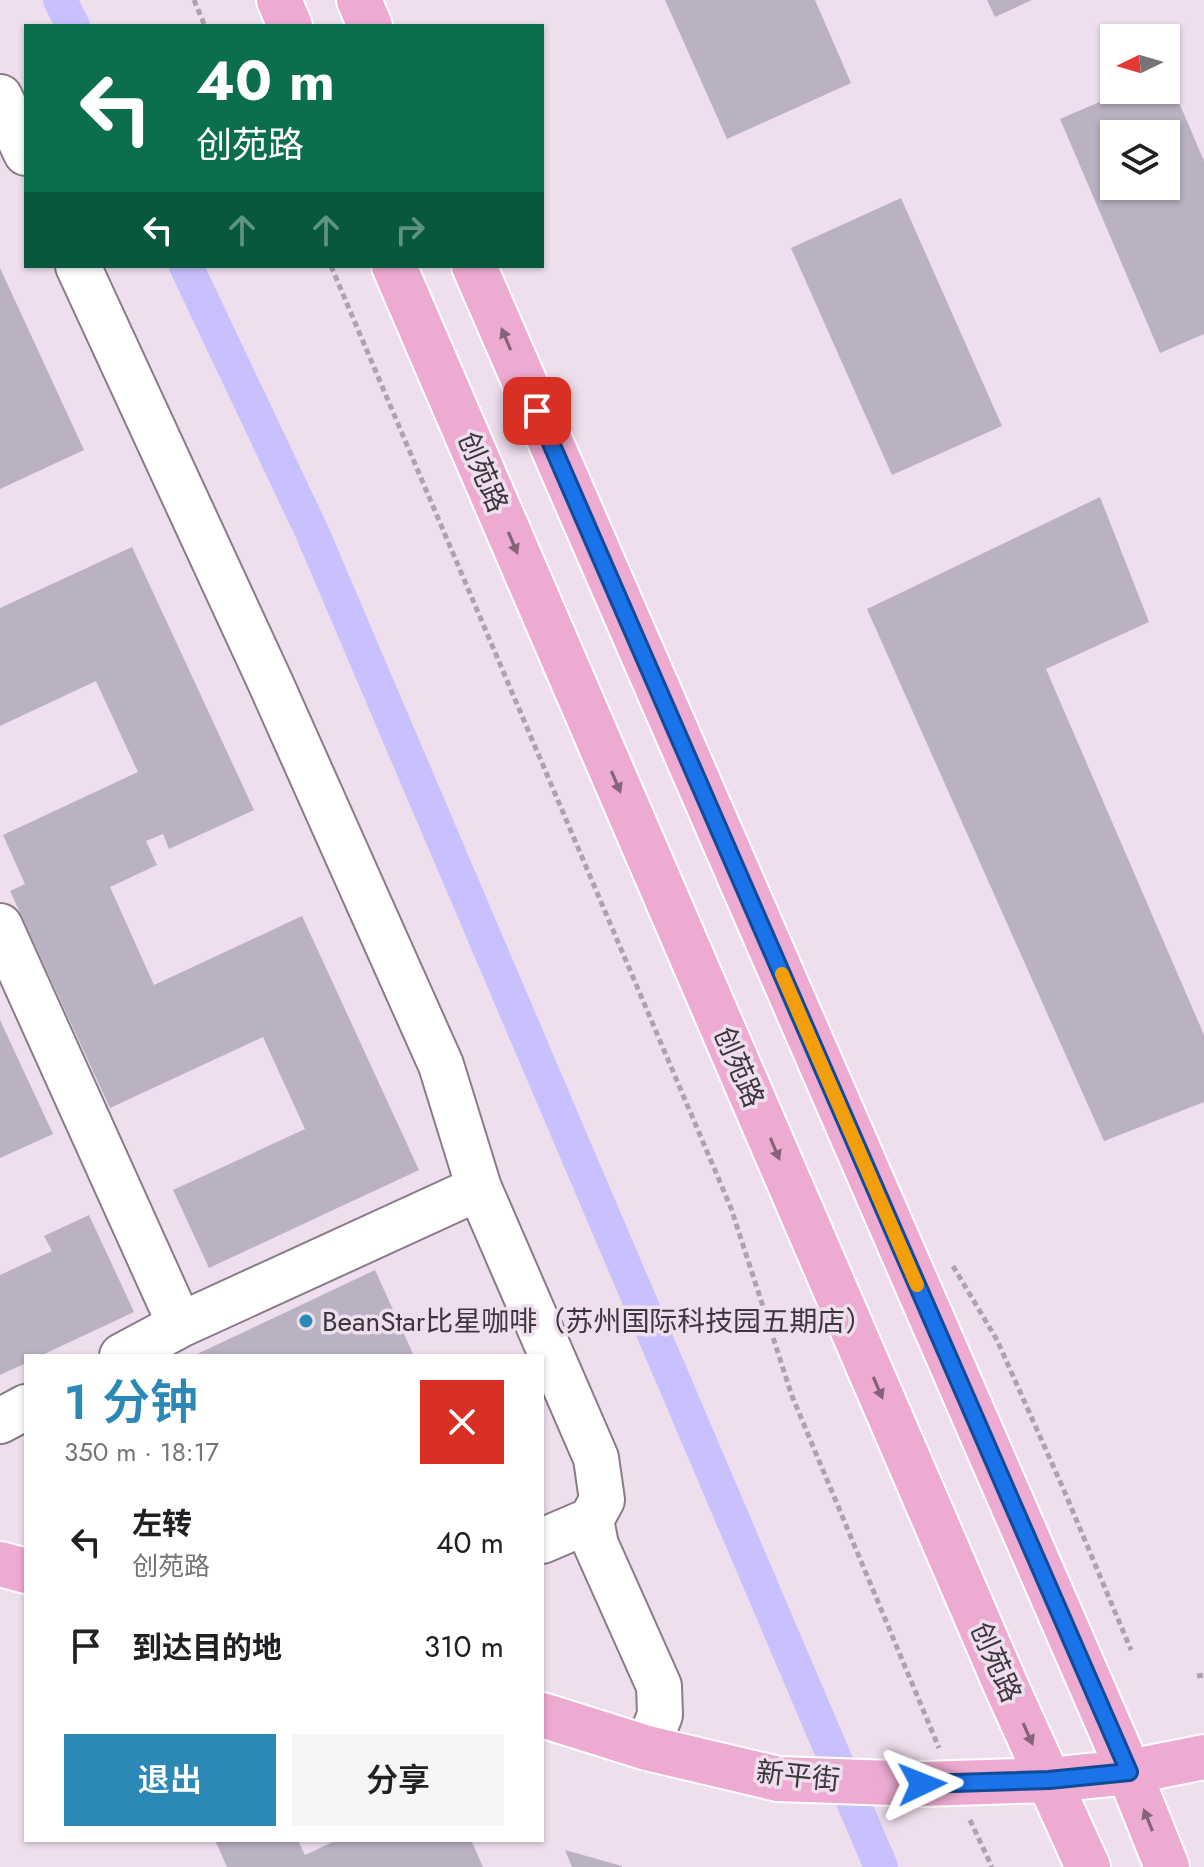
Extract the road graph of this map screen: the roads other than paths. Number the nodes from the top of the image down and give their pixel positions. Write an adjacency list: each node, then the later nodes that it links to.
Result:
1 (279, 0): 3 (main road)
2 (359, 0): 4 (main road)
3 (289, 24)
4 (369, 24)
5 (1, 100): 6 (street)
6 (24, 149)
7 (79, 268): 11 (street)
8 (395, 268): 24 (main road, 创苑路, one-way to 24)
9 (475, 268): 23 (main road, one-way to 9)
10 (0, 926): 12 (street)
11 (479, 1188): 12 (street); 16 (street)
12 (180, 1325): 13 (street)
13 (126, 1354)
14 (24, 1408): 15 (street)
15 (0, 1421)
16 (591, 1520): 17 (street); 21 (street)
17 (544, 1540)
18 (0, 1564): 19 (main road)
19 (24, 1570)
20 (544, 1716): 21 (main road, 新平街)
21 (647, 1748): 24 (main road, 新平街)
22 (1204, 1757): 23 (main road, 新平街)
23 (1129, 1772): 24 (main road, 新平街); 26 (main road, one-way to 23)
24 (1049, 1780): 25 (main road, 创苑路)
25 (1088, 1867)
26 (1167, 1867)

